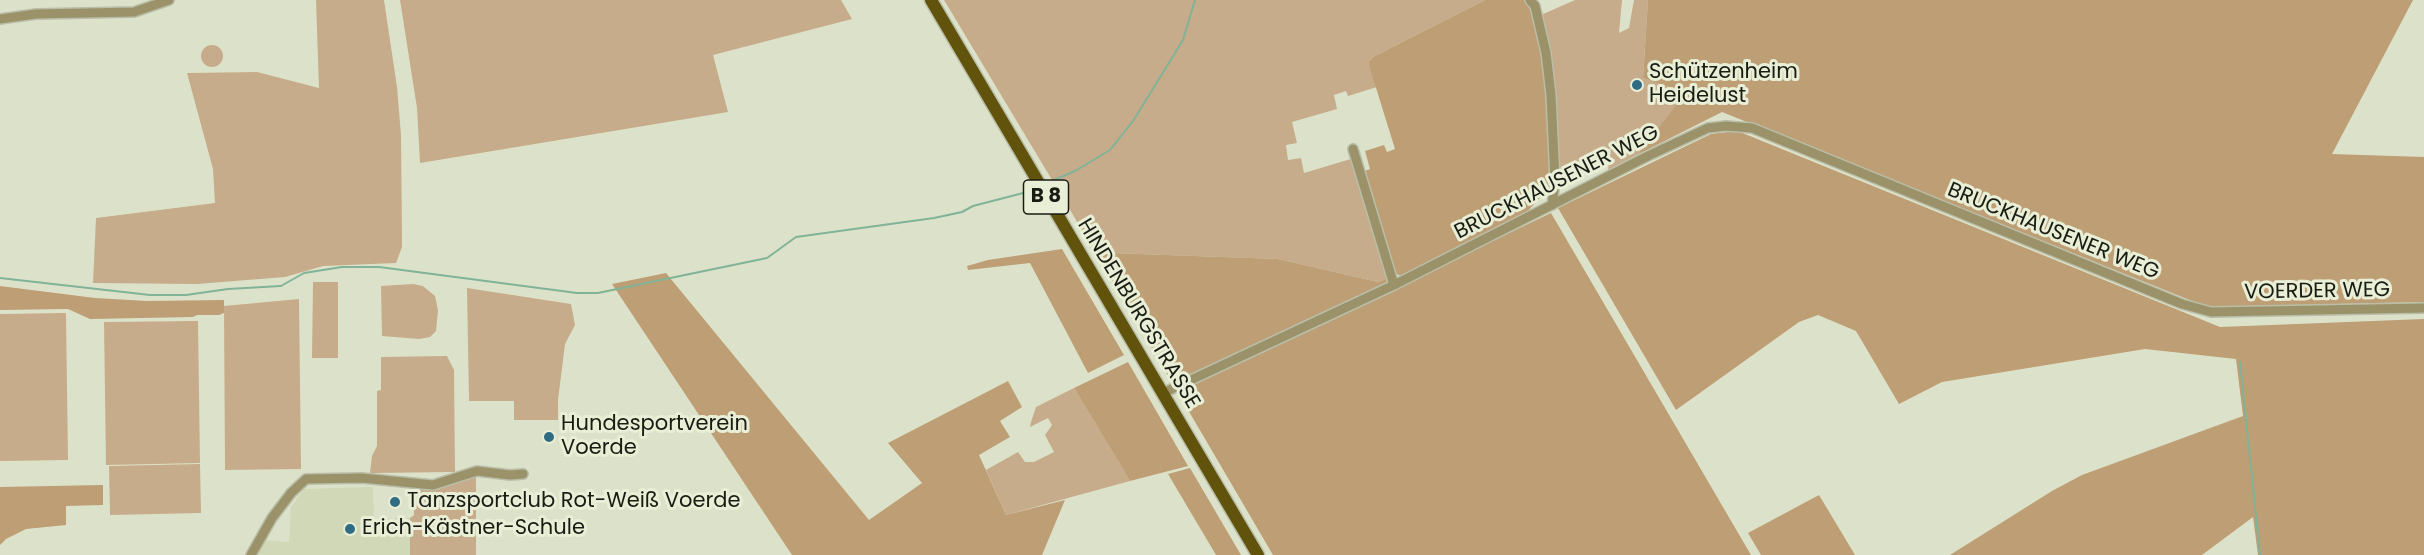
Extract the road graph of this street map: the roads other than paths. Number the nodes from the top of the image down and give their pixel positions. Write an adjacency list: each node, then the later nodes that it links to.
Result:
1 (169, 0): 4 (street)
2 (931, 0): 10 (main road, HINDENBURGSTRASSE / B 8)
3 (1530, 0): 6 (street)
4 (0, 19)
5 (1353, 149): 7 (street)
6 (1552, 205): 7 (street, BRUCKHAUSENER WEG); 9 (street, BRUCKHAUSENER WEG)
7 (1394, 285): 10 (street, BRUCKHAUSENER WEG)
8 (2424, 308): 9 (street, VOERDER WEG)
9 (2211, 312)
10 (1163, 393): 13 (main road, HINDENBURGSTRASSE / B 8)
11 (523, 474): 12 (street)
12 (251, 555)
13 (1258, 555)

